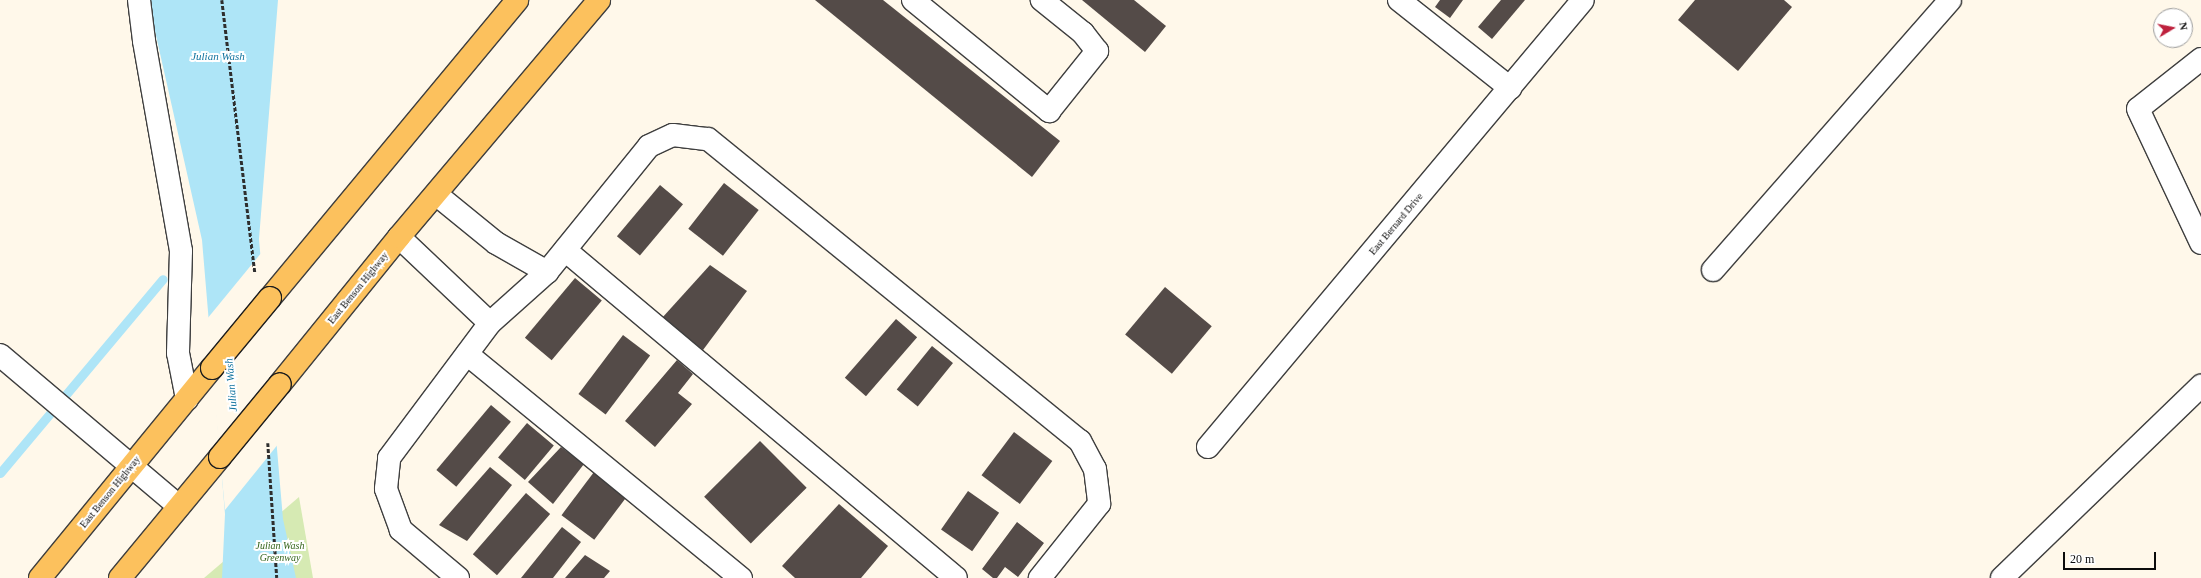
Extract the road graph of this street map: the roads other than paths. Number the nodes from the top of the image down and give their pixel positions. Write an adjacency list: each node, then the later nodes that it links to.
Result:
1 (139, 0): 21 (street)
2 (517, 0): 21 (main road, East Benson Highway, bridge)
3 (599, 0): 11 (main road, East Benson Highway)
4 (913, 0): 5 (street)
5 (1042, 0)
6 (1399, 0): 10 (street)
7 (1583, 0): 10 (street, East Bernard Drive)
8 (1950, 0): 15 (street)
9 (2201, 59): 13 (street)
10 (1510, 88): 22 (street, East Bernard Drive)
11 (437, 194): 12 (main road, East Benson Highway); 16 (street)
12 (399, 237): 17 (street); 24 (main road, East Benson Highway, bridge)
13 (2201, 243)
14 (565, 250): 16 (street); 29 (street); 30 (street)
15 (1713, 270)
16 (547, 272): 17 (street)
17 (490, 323): 18 (street)
18 (467, 354): 27 (street); 28 (street)
19 (0, 355): 23 (street)
20 (2201, 386): 31 (street)
21 (187, 399): 23 (main road, East Benson Highway)
22 (1208, 447)
23 (132, 466): 24 (street); 25 (main road, East Benson Highway)
24 (180, 506): 26 (main road, East Benson Highway)
25 (40, 578)
26 (120, 578)
27 (458, 578)
28 (741, 578)
29 (956, 578)
30 (1040, 578)
31 (2002, 578)

